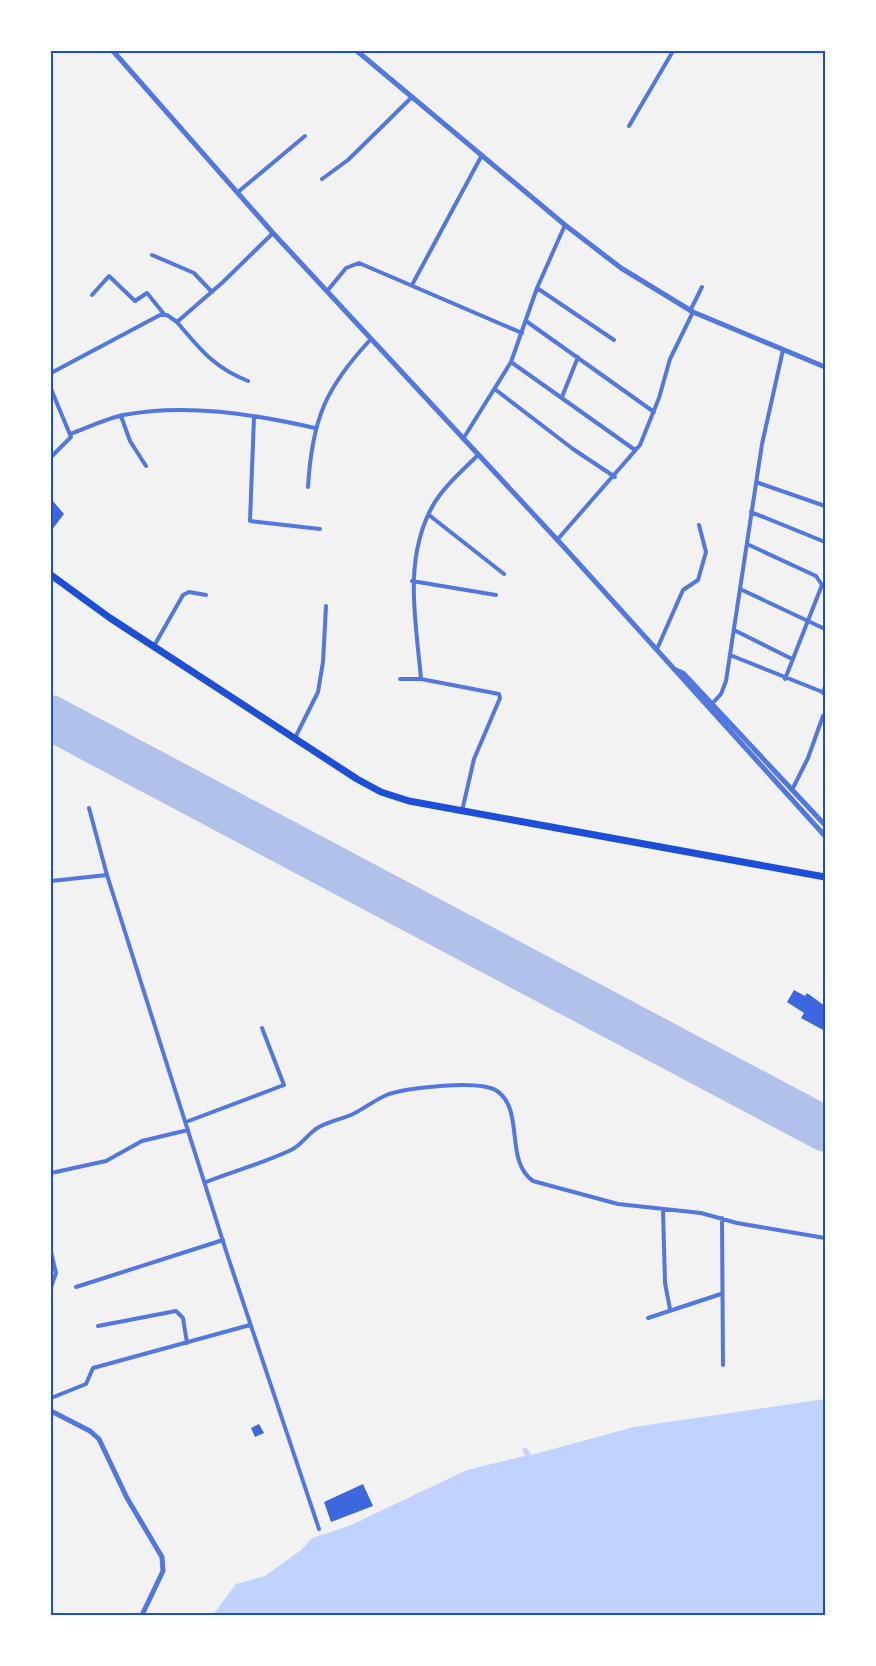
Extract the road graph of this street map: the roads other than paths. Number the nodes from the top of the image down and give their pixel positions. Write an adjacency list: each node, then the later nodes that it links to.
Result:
1 (113, 51): 9 (street)
2 (357, 51): 4 (street)
3 (673, 51): 5 (street)
4 (412, 97): 7 (street); 8 (street)
5 (629, 126)
6 (305, 136): 9 (street)
7 (482, 155): 10 (street); 13 (street)
8 (322, 179)
9 (238, 192): 11 (street)
10 (565, 225): 15 (street); 19 (street)
11 (273, 232): 16 (street); 17 (street)
12 (152, 255): 17 (street)
13 (412, 285): 16 (street); 23 (street)
14 (702, 287): 19 (street)
15 (537, 288): 21 (street); 25 (street)
16 (328, 290): 24 (street)
17 (212, 292): 22 (street)
18 (92, 295): 20 (street)
19 (692, 311): 26 (street); 35 (street)
20 (164, 314): 22 (street); 30 (street)
21 (526, 321): 23 (street); 27 (street)
22 (177, 322): 31 (street)
23 (522, 333): 28 (street)
24 (372, 339): 38 (street); 40 (street)
25 (614, 340)
26 (783, 350): 29 (street); 46 (street)
27 (578, 357): 34 (street); 35 (street)
28 (511, 362): 33 (street); 34 (street)
29 (825, 367)
30 (51, 373)
31 (248, 381)
32 (51, 389): 39 (street)
33 (496, 390): 40 (street); 45 (street)
34 (562, 397): 41 (street)
35 (654, 412): 41 (street)
36 (121, 416): 37 (street); 39 (street); 44 (street)
37 (254, 417): 38 (street); 52 (street)
38 (315, 429): 47 (street)
39 (70, 434): 43 (street)
40 (463, 440): 42 (street)
41 (635, 450): 45 (street)
42 (478, 455): 50 (street); 53 (street)
43 (51, 457)
44 (146, 466)
45 (615, 477): 53 (street)
46 (756, 482): 48 (street); 49 (street)
47 (308, 487)
48 (825, 506)
49 (751, 513): 54 (street); 55 (street)
50 (429, 515): 56 (street); 58 (street)
51 (699, 525): 68 (street)
52 (320, 529)
53 (557, 540): 68 (street)
54 (825, 542)
55 (747, 544): 59 (street); 60 (street)
56 (504, 574)
57 (51, 575): 67 (highway)
58 (412, 581): 62 (street); 72 (street)
59 (824, 586): 64 (street)
60 (740, 589): 64 (street); 66 (street)
61 (206, 595): 67 (street)
62 (496, 595)
63 (326, 606): 78 (street)
64 (807, 620): 65 (street); 70 (street)
65 (825, 629)
66 (734, 630): 69 (street); 70 (street)
67 (154, 646): 78 (highway)
68 (657, 649): 76 (street)
69 (730, 655): 73 (street); 76 (street)
70 (792, 659): 73 (street)
71 (400, 679): 72 (street)
72 (421, 679): 81 (street)
73 (785, 679): 75 (street)
74 (825, 687): 75 (street)
75 (824, 693)
76 (710, 706): 79 (street); 83 (street)
77 (824, 716): 79 (street)
78 (295, 738): 81 (highway)
79 (792, 790): 82 (street)
80 (89, 808): 84 (street)
81 (462, 811): 85 (highway)
82 (825, 825)
83 (825, 836)
84 (107, 874): 86 (street); 88 (street)
85 (825, 877)
86 (51, 881)
87 (262, 1028): 88 (street)
88 (186, 1122): 89 (street)
89 (188, 1130): 90 (street); 91 (street)
90 (51, 1173)
91 (206, 1182): 92 (street); 95 (street)
92 (663, 1210): 93 (street); 100 (street)
93 (722, 1218): 94 (street); 99 (street)
94 (825, 1238)
95 (223, 1240): 98 (street); 102 (street)
96 (51, 1252): 97 (street)
97 (51, 1287)
98 (76, 1287)
99 (721, 1294): 100 (street); 105 (street)
100 (670, 1309): 101 (street)
101 (648, 1318)
102 (250, 1325): 104 (street); 108 (street)
103 (98, 1326): 104 (street)
104 (187, 1342): 106 (street)
105 (723, 1365)
106 (51, 1398)
107 (51, 1411): 109 (street)
108 (319, 1529)
109 (142, 1615)

